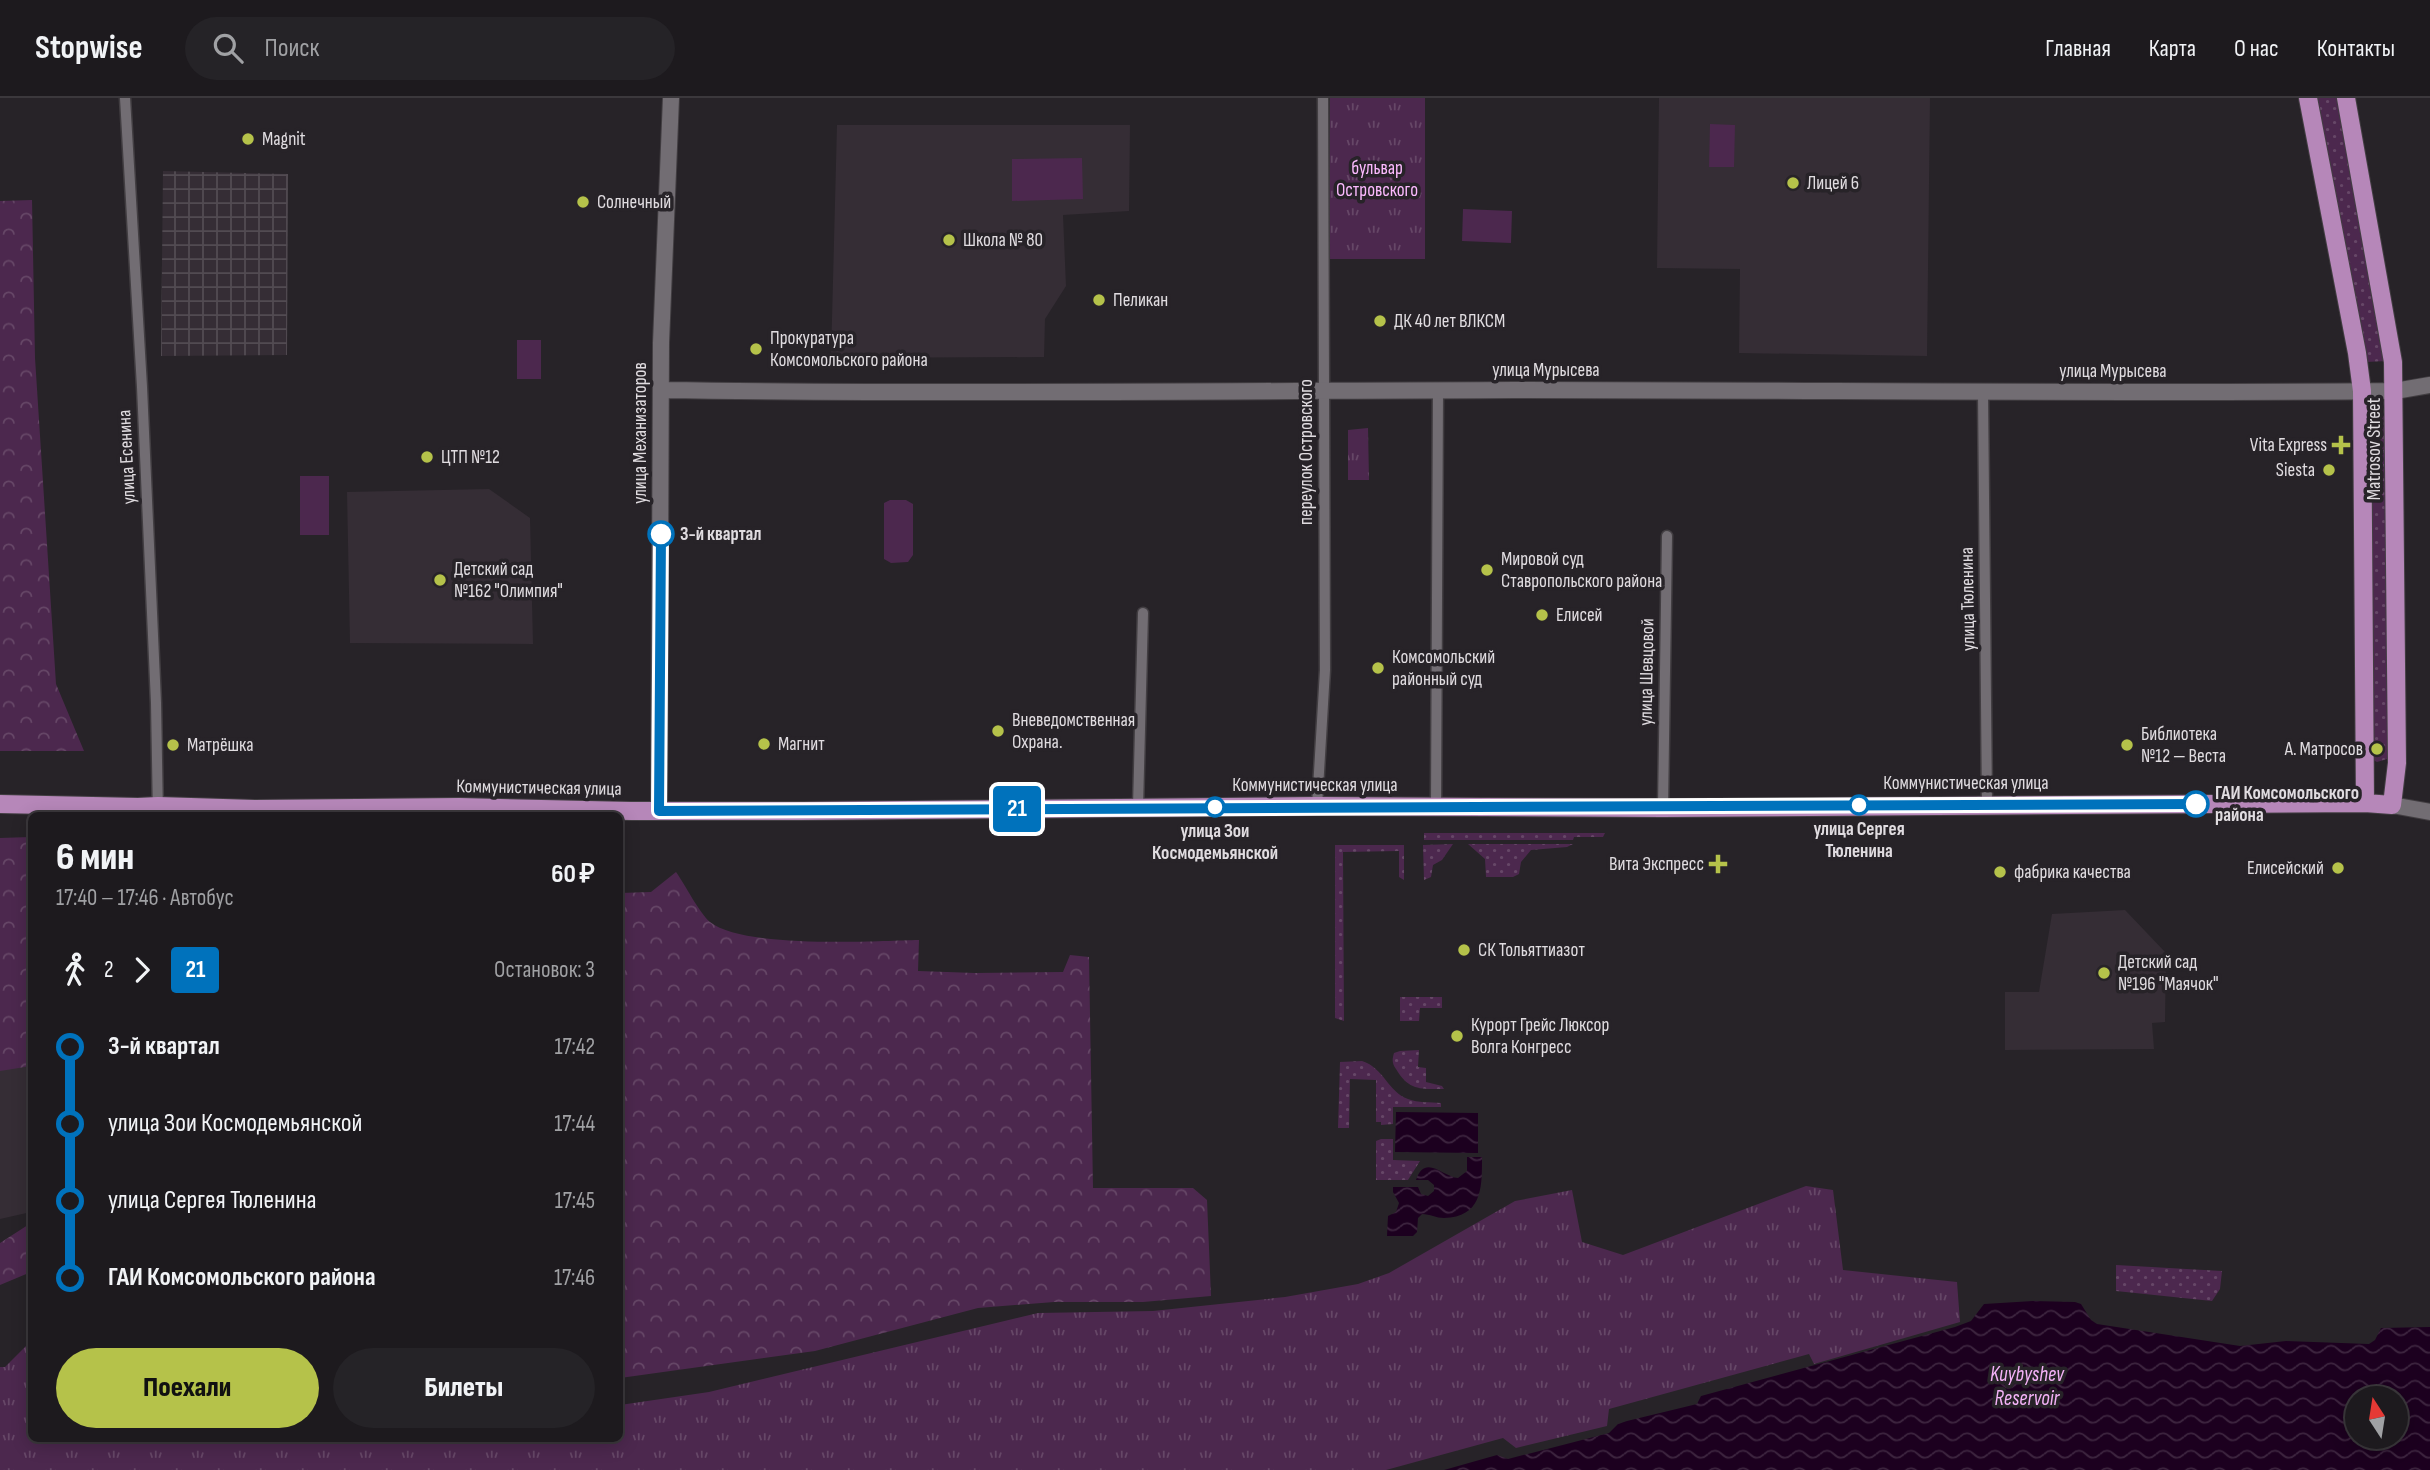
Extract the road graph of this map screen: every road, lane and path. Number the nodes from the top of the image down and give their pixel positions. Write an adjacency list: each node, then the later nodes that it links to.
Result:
1 (125, 98): 23 (street, улица Есенина)
2 (671, 98): 7 (street, улица Механизаторов)
3 (1323, 98): 8 (street, переулок Островского)
4 (2308, 98): 10 (main road, Matrosov Street)
5 (2346, 98): 11 (main road, Matrosov Street)
6 (2430, 385): 11 (street, улица Мурысева)
7 (661, 390): 8 (street, улица Мурысева); 24 (street, улица Механизаторов)
8 (1323, 391): 9 (street, улица Мурысева); 19 (street, переулок Островского)
9 (1438, 391): 12 (street, улица Мурысева); 20 (street)
10 (2362, 391): 11 (street, улица Мурысева); 12 (street, улица Мурысева); 15 (main road, Matrosov Street)
11 (2395, 391): 18 (main road, Matrosov Street)
12 (1983, 393): 17 (street, улица Тюленина)
13 (1667, 537): 22 (street, улица Шевцовой)
14 (1143, 613): 21 (street)
15 (2365, 803): 17 (main road, Коммунистическая улица); 18 (main road, Коммунистическая улица)
16 (0, 804): 23 (main road, Коммунистическая улица)
17 (1987, 804): 22 (main road, Коммунистическая улица)
18 (2392, 805): 25 (street, Коммунистическая улица)
19 (1317, 806): 20 (main road, Коммунистическая улица); 21 (main road, Коммунистическая улица)
20 (1436, 806): 22 (main road, Коммунистическая улица)
21 (1138, 807): 24 (main road, Коммунистическая улица)
22 (1663, 807)
23 (158, 811): 24 (main road, Коммунистическая улица)
24 (659, 811)
25 (2430, 812)

